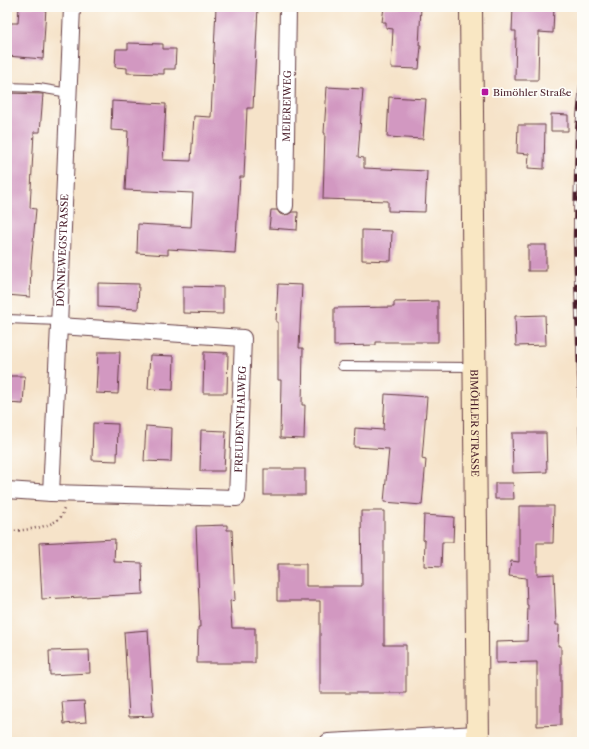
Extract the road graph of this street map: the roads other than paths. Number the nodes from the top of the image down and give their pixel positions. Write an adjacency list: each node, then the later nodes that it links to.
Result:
1 (72, 7): 5 (street, DÖNNEWEGSTRASSE)
2 (288, 7): 6 (street, MEIEREIWEG)
3 (471, 7): 10 (street, BIMÖHLER STRASSE)
4 (7, 87): 5 (lane)
5 (68, 93): 8 (street, DÖNNEWEGSTRASSE)
6 (285, 206)
7 (7, 319): 8 (lane)
8 (59, 323): 12 (street, DÖNNEWEGSTRASSE); 12 (street, FREUDENTHALWEG)
9 (342, 366): 10 (lane)
10 (474, 367): 13 (street, BIMÖHLER STRASSE)
11 (7, 490): 12 (street)
12 (51, 493)
13 (478, 738): 14 (street)
14 (328, 742)

